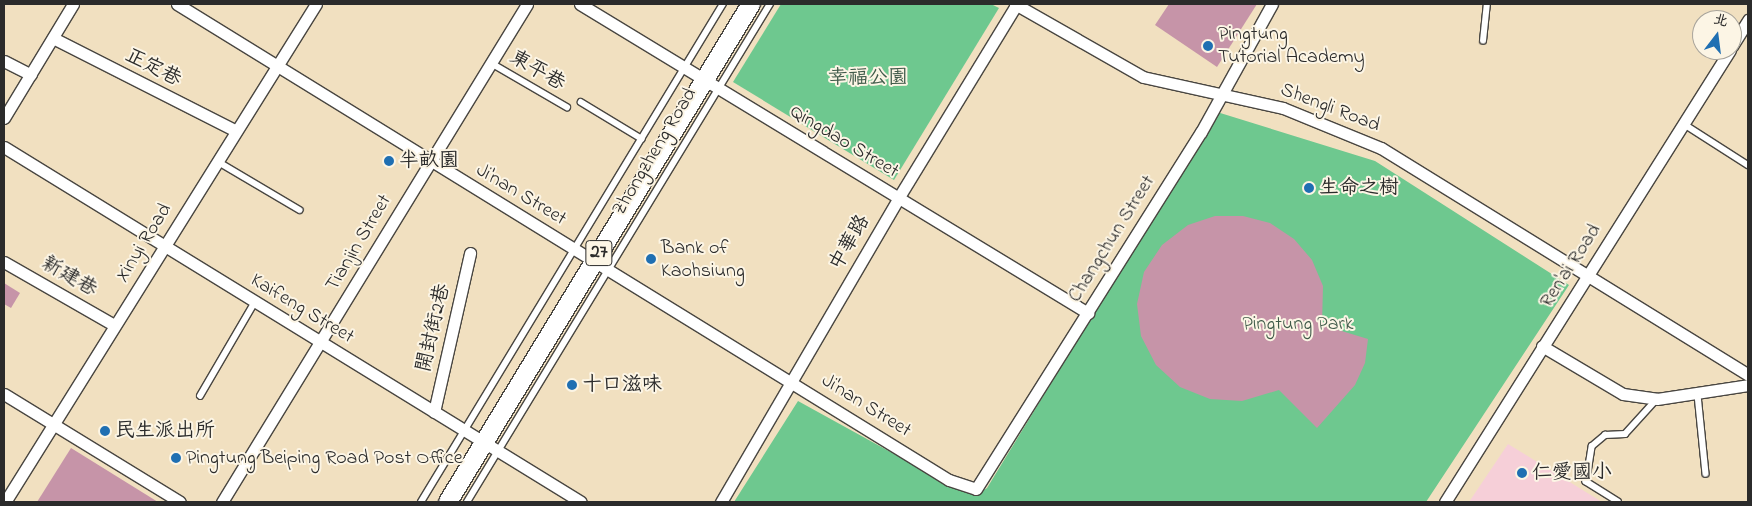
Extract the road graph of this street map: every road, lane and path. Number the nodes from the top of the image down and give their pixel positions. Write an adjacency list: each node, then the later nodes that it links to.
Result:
1 (73, 4): 12 (street)
2 (177, 4): 18 (street, Ji'nan Street)
3 (316, 4): 18 (street, Xinyi Road)
4 (527, 4): 16 (street, Tianjin Street)
5 (580, 4): 17 (street, Qingdao Street)
6 (723, 4): 17 (lane, Zhongzheng Road)
7 (751, 4): 20 (main road, Zhongzheng Road / 27)
8 (770, 4): 20 (lane, Zhongzheng Road)
9 (1016, 4): 21 (street, Shengli Road); 32 (street, 中華路)
10 (1272, 4): 21 (street, Changchun Street)
11 (1487, 4): 13 (lane)
12 (53, 38): 19 (street); 26 (street, 正定巷)
13 (1483, 41)
14 (1724, 60): 25 (street, Ren'ai Road)
15 (4, 61): 19 (street)
16 (491, 64): 23 (lane, 東平巷); 30 (street, Tianjin Street)
17 (685, 67): 20 (street, Qingdao Street); 27 (lane, Zhongzheng Road)
18 (276, 68): 26 (street, Xinyi Road); 30 (street, Ji'nan Street)
19 (31, 75): 24 (street)
20 (712, 84): 32 (street, Qingdao Street); 38 (main road, Zhongzheng Road / 27)
21 (1221, 92): 39 (street, Shengli Road); 41 (street, Changchun Street)
22 (581, 102): 27 (lane)
23 (567, 107)
24 (4, 118)
25 (1684, 124): 31 (lane); 39 (street, Ren'ai Road)
26 (236, 131): 29 (street, Xinyi Road)
27 (642, 139): 35 (lane, Zhongzheng Road)
28 (4, 147): 34 (street, Kaifeng Street)
29 (217, 161): 33 (lane); 34 (street, Xinyi Road)
30 (430, 162): 35 (street, Ji'nan Street); 43 (street, Tianjin Street)
31 (1748, 165)
32 (898, 196): 41 (street, Qingdao Street); 46 (street, 中華路)
33 (300, 210)
34 (163, 247): 40 (street, Kaifeng Street); 42 (street, Xinyi Road)
35 (574, 249): 38 (street, Ji'nan Street); 54 (lane, Zhongzheng Road)
36 (470, 253): 52 (street, 開封街2巷)
37 (4, 262): 42 (street, 新建巷)
38 (601, 265): 46 (street, Ji'nan Street); 55 (main road, Zhongzheng Road / 27)
39 (1587, 275): 44 (street, Ren'ai Road); 45 (street, Shengli Road)
40 (255, 302): 43 (street, Kaifeng Street); 50 (lane)
41 (1088, 313): 57 (street, Changchun Street)
42 (114, 325): 53 (street, Xinyi Road)
43 (320, 342): 52 (street, Kaifeng Street); 60 (street, Tianjin Street)
44 (1542, 346): 51 (street); 66 (street, Ren'ai Road)
45 (1748, 375)
46 (791, 381): 57 (street, Ji'nan Street); 65 (street, 中華路)
47 (1748, 385): 49 (street)
48 (4, 394): 53 (street)
49 (1698, 395): 51 (street); 56 (lane)
50 (200, 396)
51 (1657, 399): 67 (lane)
52 (434, 412): 54 (street, Kaifeng Street)
53 (52, 424): 58 (street, Xinyi Road); 59 (street)
54 (464, 430): 55 (street, Kaifeng Street); 61 (lane, Zhongzheng Road)
55 (491, 447): 62 (main road, Zhongzheng Road / 27); 63 (lane, Zhongzheng Road); 64 (street, Kaifeng Street)
56 (1706, 474)
57 (976, 489)
58 (5, 502)
59 (180, 502)
60 (222, 502)
61 (421, 502)
62 (448, 502)
63 (467, 502)
64 (581, 502)
65 (721, 502)
66 (1445, 502)
67 (1618, 502)

